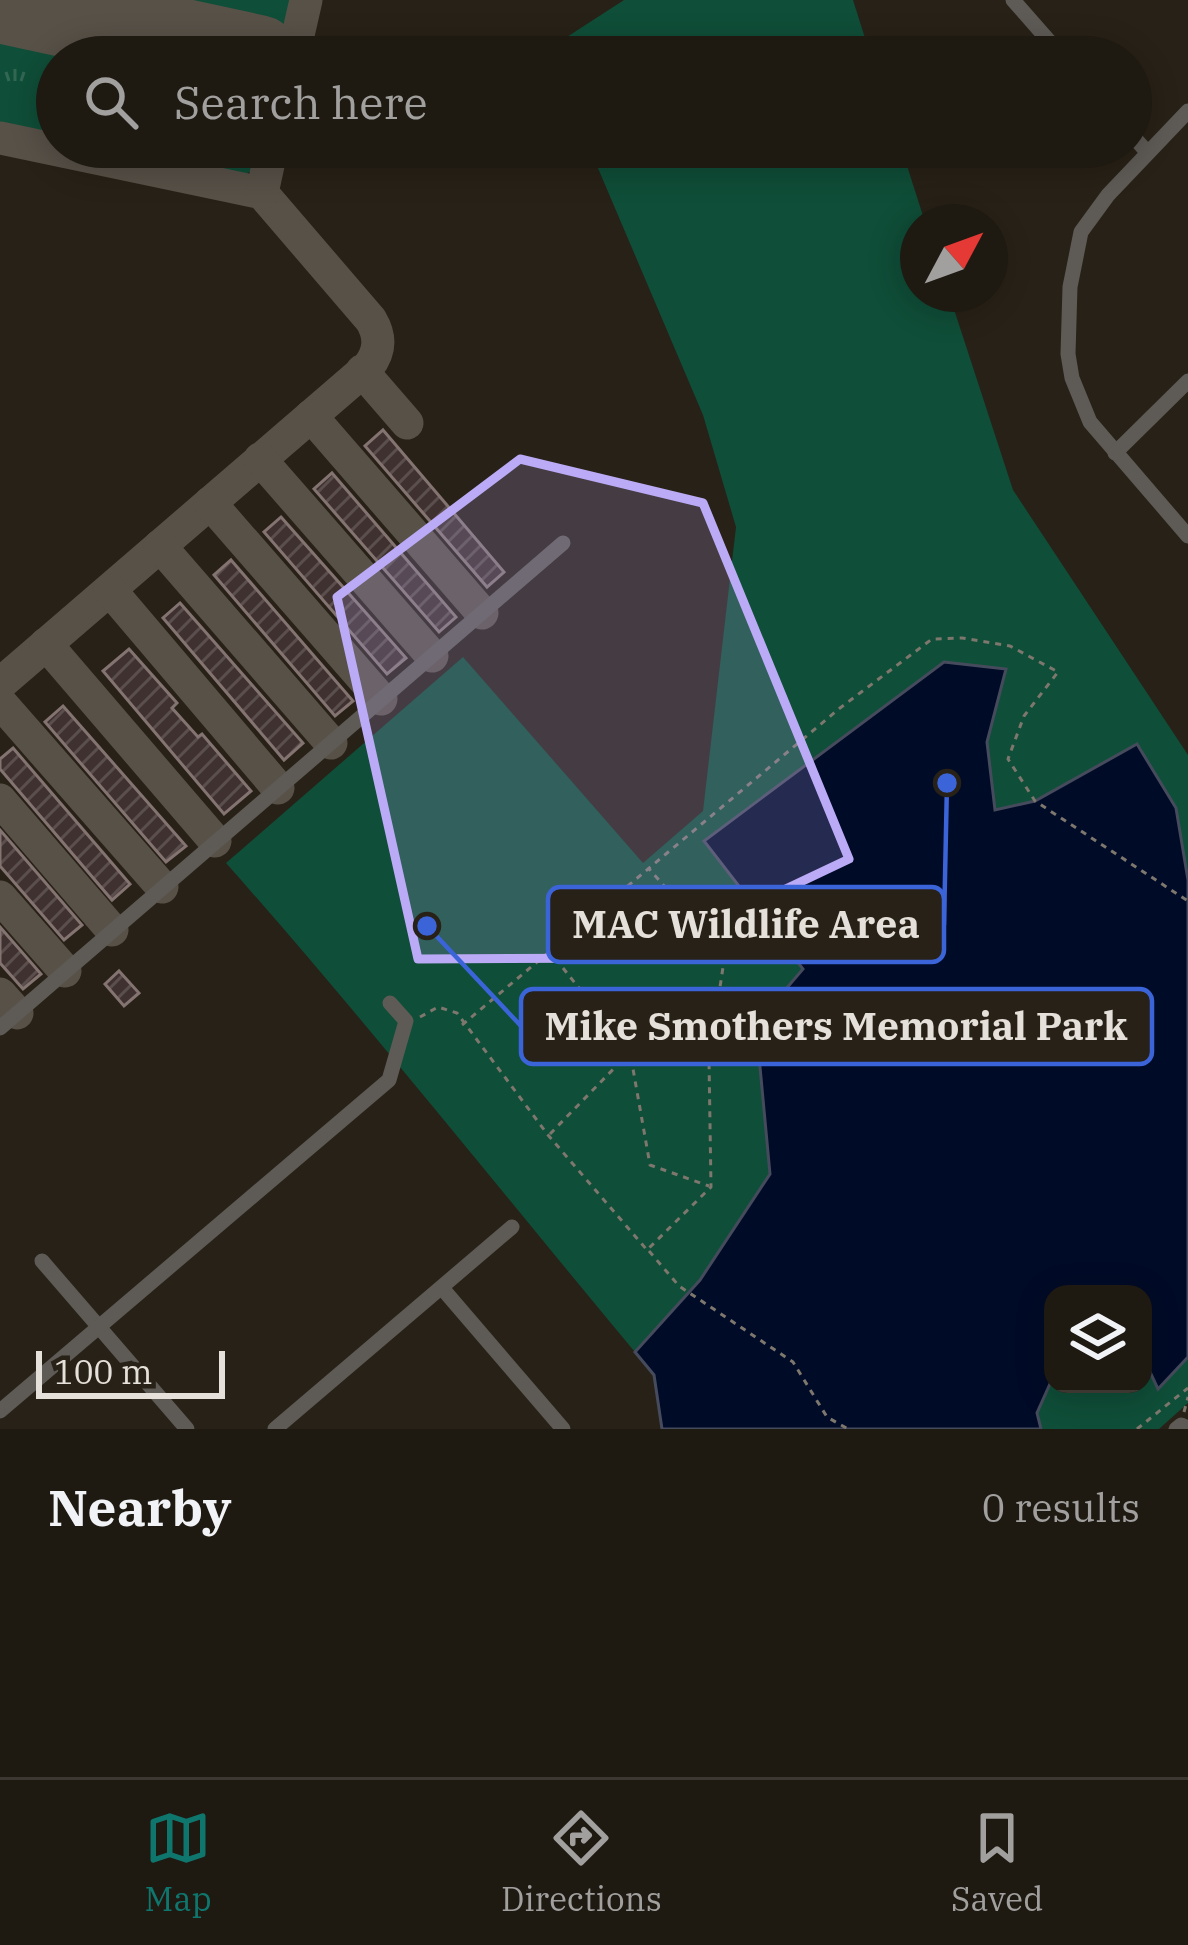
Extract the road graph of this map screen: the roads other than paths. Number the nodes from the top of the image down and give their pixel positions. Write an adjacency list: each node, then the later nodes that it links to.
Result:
1 (1013, 0): 2 (street)
2 (1045, 36)
3 (1188, 111): 4 (street)
4 (1152, 147)
5 (1133, 168): 7 (street)
6 (1188, 381): 7 (street)
7 (1115, 453): 8 (street)
8 (1188, 536)
9 (562, 543): 11 (street)
10 (390, 1003): 15 (street)
11 (0, 1028)
12 (512, 1228): 14 (street)
13 (42, 1261): 15 (street)
14 (442, 1288): 19 (street); 20 (street)
15 (99, 1328): 16 (street); 18 (street)
16 (0, 1411)
17 (1188, 1428): 21 (street)
18 (187, 1429)
19 (275, 1429)
20 (562, 1429)
21 (1176, 1429)

